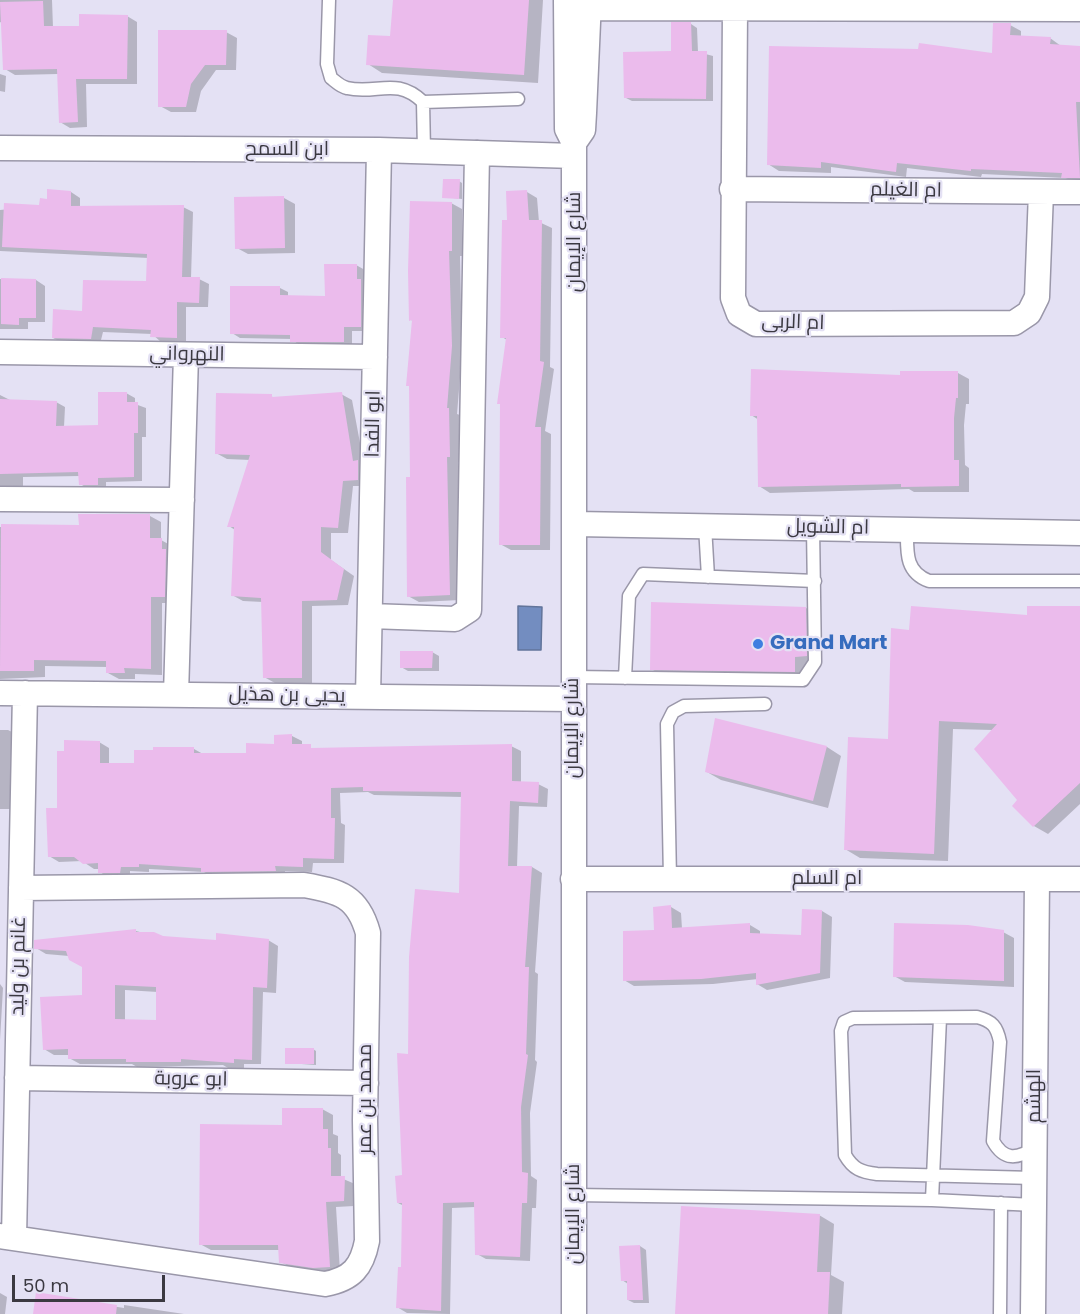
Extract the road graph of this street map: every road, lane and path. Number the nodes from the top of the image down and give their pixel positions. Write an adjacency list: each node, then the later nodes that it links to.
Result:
1 (329, 0): 7 (lane)
2 (566, 0): 9 (street, شارع الإيمان)
3 (589, 4): 4 (street); 9 (street, شارع الإيمان)
4 (735, 9): 5 (street); 13 (street, ام الربى)
5 (1080, 9)
6 (518, 99): 7 (lane)
7 (423, 102): 11 (lane)
8 (0, 148): 10 (street, ابن السمح)
9 (574, 149): 12 (street, ابن السمح); 21 (street, شارع الإيمان)
10 (379, 150): 11 (street, ابن السمح); 18 (street, ابو الفدا)
11 (424, 151): 12 (street, ابن السمح)
12 (477, 153): 29 (street)
13 (732, 189): 14 (street, ام الغيلم); 14 (street, ام الربى)
14 (1041, 192): 15 (street, ام الغيلم)
15 (1080, 192)
16 (0, 352): 17 (street, النهرواني)
17 (186, 355): 18 (street, النهرواني); 20 (street)
18 (375, 357): 29 (street, ابو الفدا)
19 (0, 499): 20 (street)
20 (182, 500): 34 (street)
21 (576, 524): 22 (street, ام الشويل); 31 (street, شارع الإيمان)
22 (705, 526): 23 (street, ام الشويل); 26 (lane)
23 (813, 528): 24 (street, ام الشويل); 27 (lane)
24 (907, 530): 25 (street, ام الشويل); 28 (lane)
25 (1080, 533)
26 (708, 577): 27 (lane); 30 (lane)
27 (815, 581): 30 (lane)
28 (1080, 581)
29 (370, 616): 35 (street, ابو الفدا)
30 (625, 678): 31 (lane)
31 (573, 688): 35 (street, يحيى بن هذيل); 37 (street, شارع الإيمان)
32 (0, 693): 33 (street, يحيى بن هذيل)
33 (25, 693): 34 (street, يحيى بن هذيل); 41 (street, غانم بن وليد)
34 (176, 695): 35 (street, يحيى بن هذيل)
35 (368, 697)
36 (765, 704): 38 (lane)
37 (573, 879): 38 (street, ام السلم); 48 (street, شارع الإيمان)
38 (670, 879): 39 (street, ام السلم)
39 (1036, 879): 40 (street, ام السلم); 45 (street, الهشم)
40 (1080, 879)
41 (21, 888): 43 (street, غانم بن وليد); 44 (street, محمد بن عمر)
42 (940, 1018): 45 (lane); 46 (lane); 46 (lane)
43 (17, 1078): 44 (street, ابو عروبة); 52 (street, غانم بن وليد)
44 (366, 1083): 52 (street, محمد بن عمر)
45 (1035, 1148): 47 (street, الهشم)
46 (934, 1175): 47 (lane); 49 (lane)
47 (1034, 1178): 51 (street, الهشم)
48 (573, 1195): 49 (lane); 53 (street, شارع الإيمان)
49 (933, 1200): 50 (lane)
50 (1001, 1203): 51 (lane); 54 (lane)
51 (1034, 1205): 55 (street, الهشم)
52 (7, 1237)
53 (574, 1314)
54 (1000, 1314)
55 (1033, 1314)

